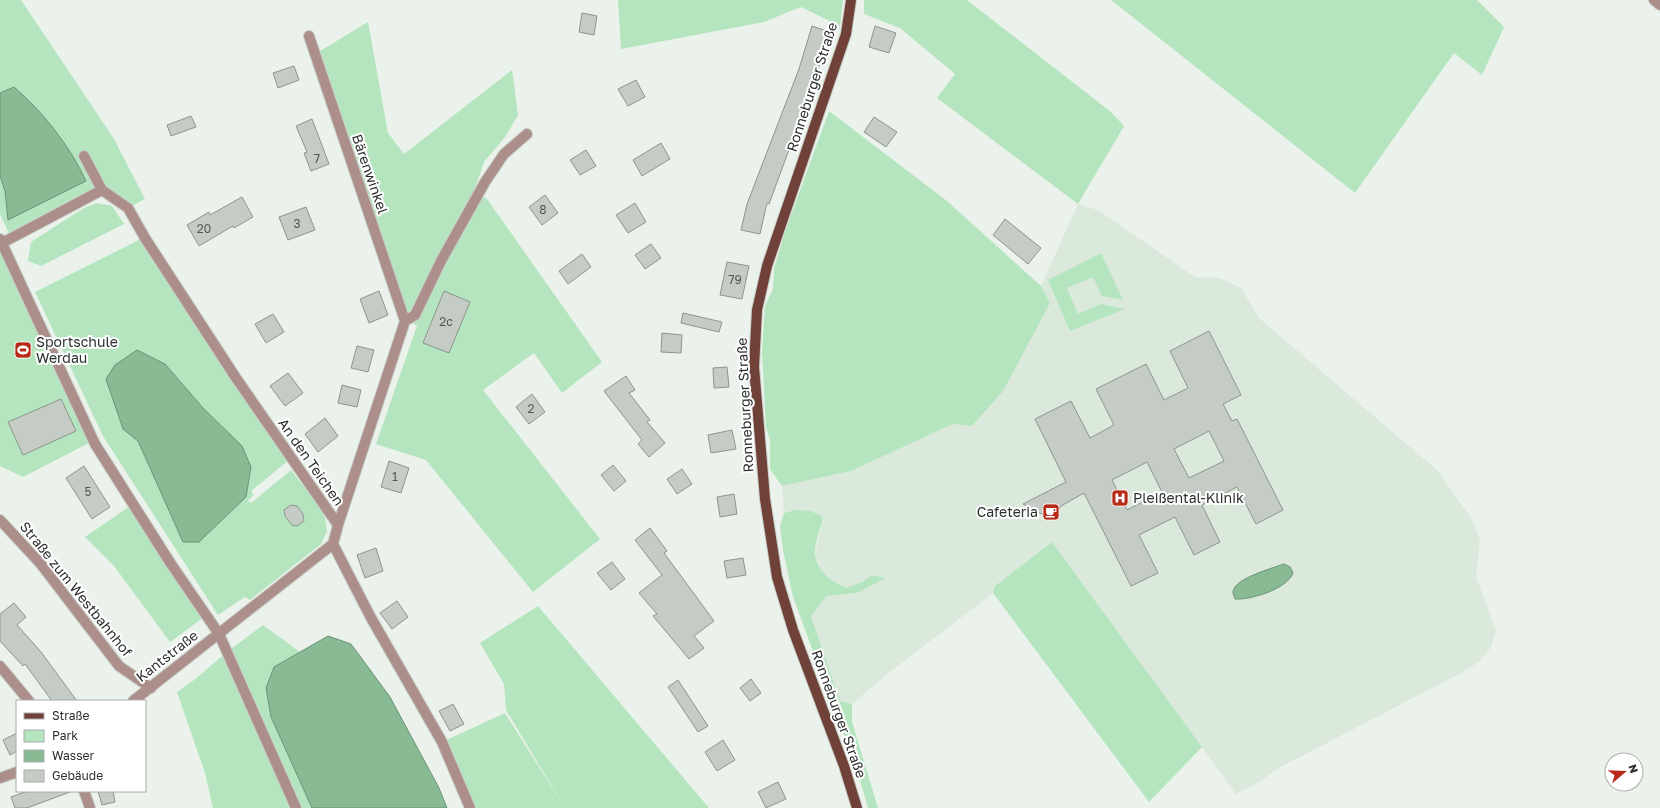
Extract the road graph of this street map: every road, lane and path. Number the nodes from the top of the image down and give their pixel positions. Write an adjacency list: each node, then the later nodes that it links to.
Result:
1 (851, 0): 24 (main road, Ronneburger Straße)
2 (1654, 0): 3 (street)
3 (1660, 5)
4 (309, 36): 9 (street, Bärenwinkel)
5 (527, 134): 9 (street)
6 (84, 156): 7 (street, An den Teichen)
7 (102, 190): 8 (street); 11 (street, An den Teichen)
8 (1, 241): 13 (street)
9 (405, 321): 11 (street)
10 (0, 520): 15 (street, Straße zum Westbahnhof)
11 (338, 525): 12 (street, An den Teichen)
12 (334, 544): 13 (street, Kantstraße); 23 (street)
13 (219, 634): 15 (street, Kantstraße); 22 (street)
14 (0, 666): 16 (street)
15 (151, 688): 17 (street, Kantstraße)
16 (28, 700)
17 (134, 700)
18 (16, 772): 19 (street)
19 (0, 778)
20 (84, 792): 21 (street)
21 (90, 808)
22 (296, 808)
23 (470, 808)
24 (857, 808)

